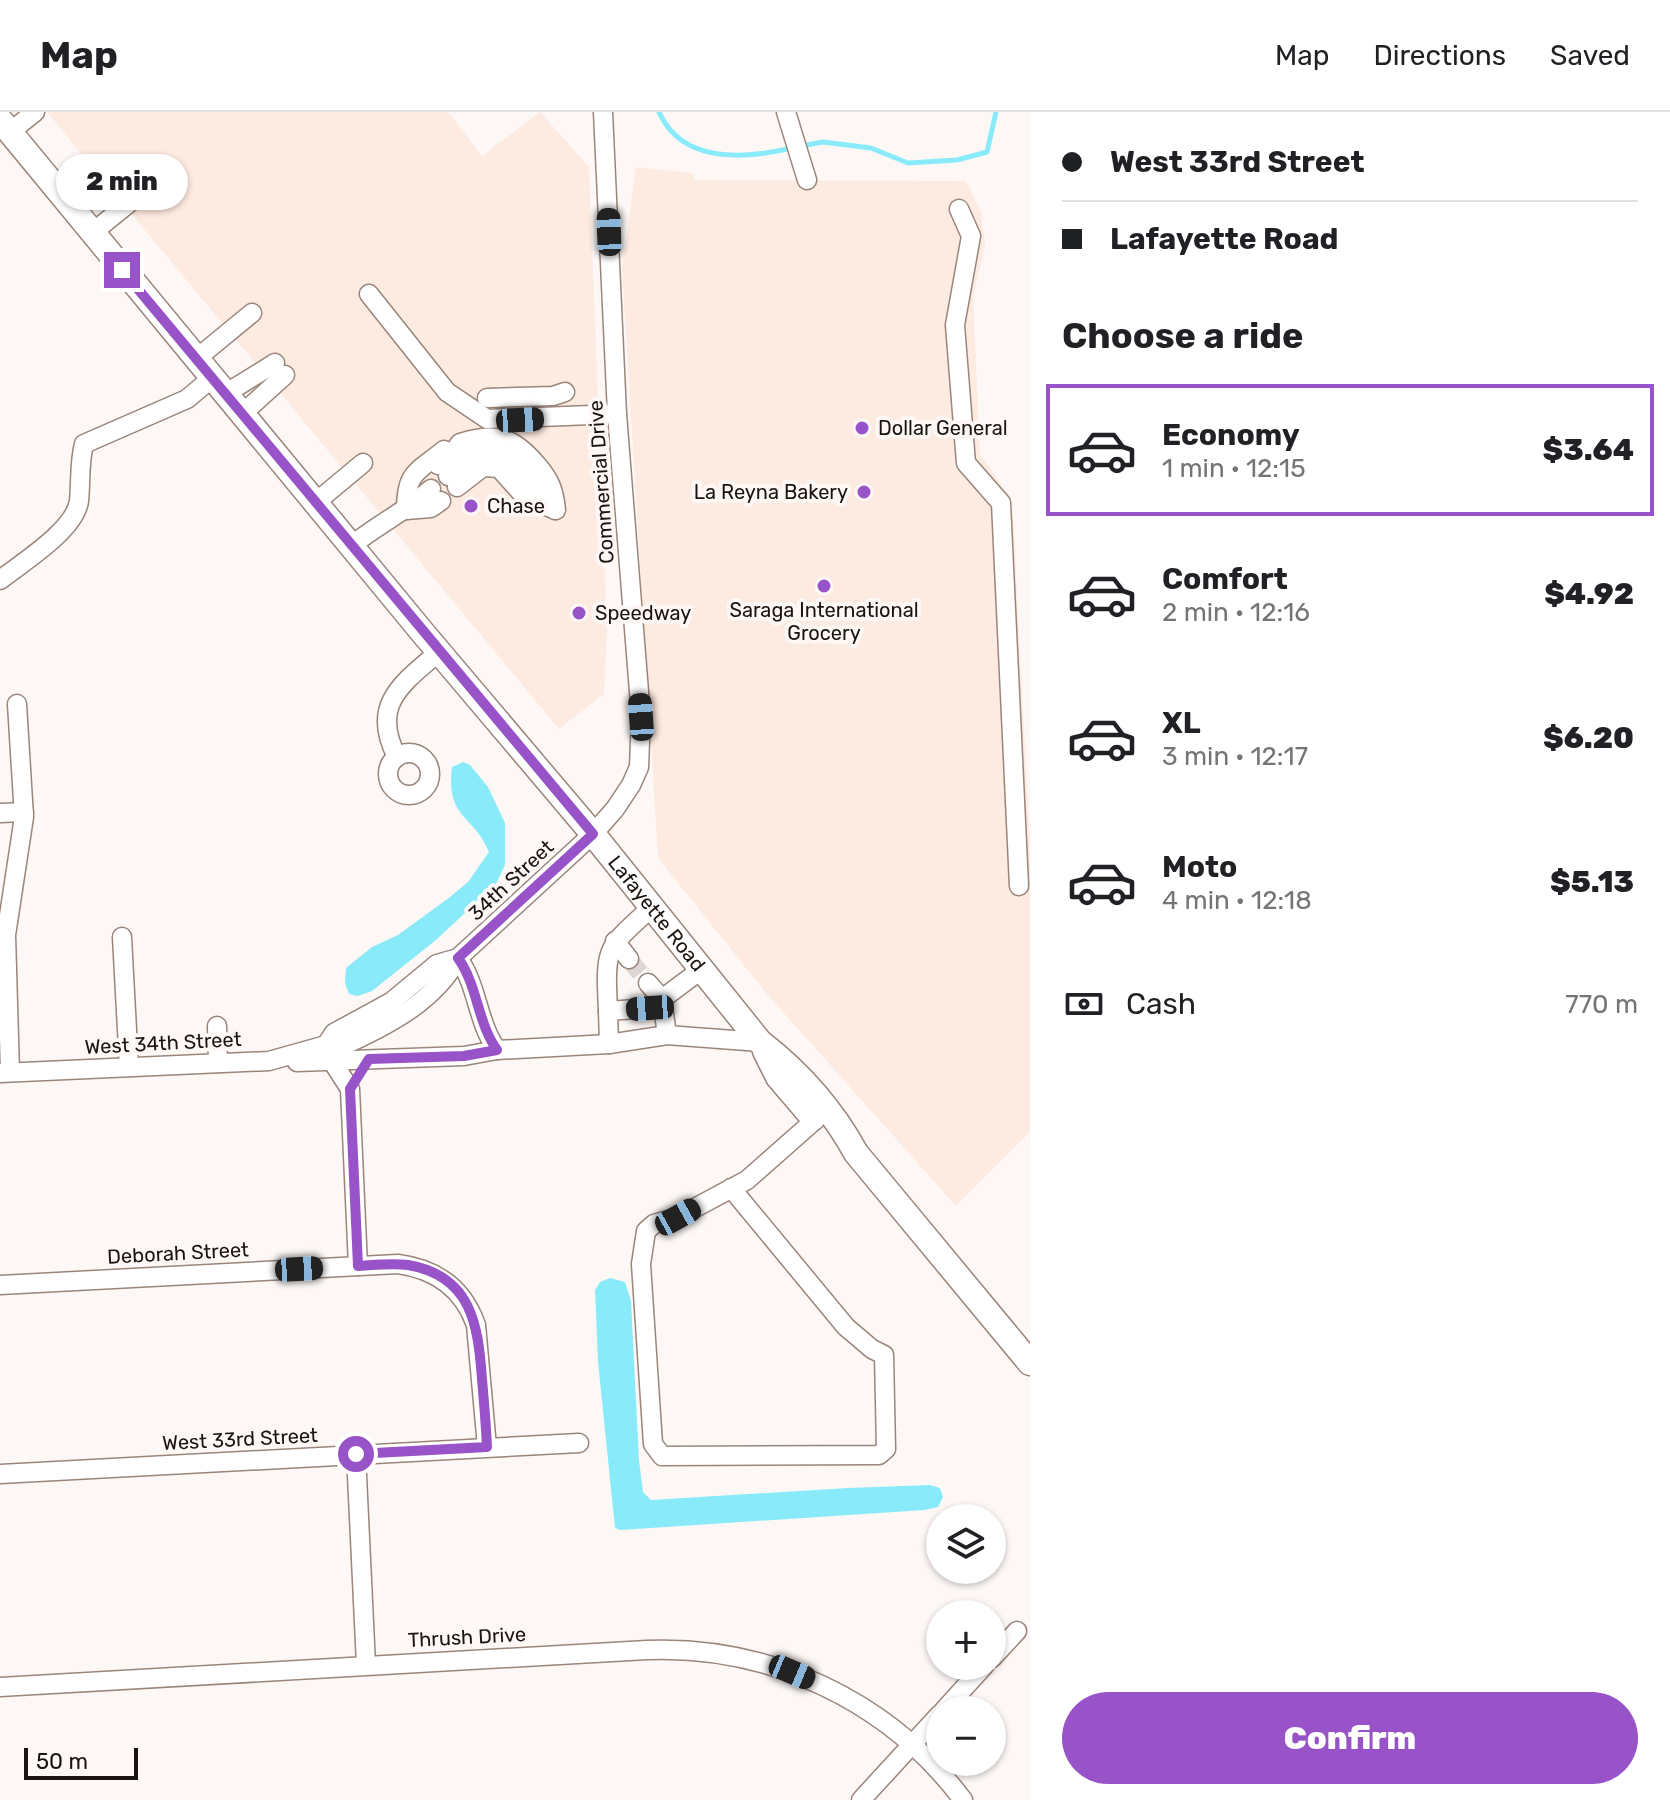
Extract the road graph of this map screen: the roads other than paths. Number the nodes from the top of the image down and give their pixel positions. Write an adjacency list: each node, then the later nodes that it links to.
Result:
1 (35, 112): 4 (street)
2 (603, 112): 17 (street, Commercial Drive)
3 (788, 118): 5 (street)
4 (5, 126): 8 (main road, Lafayette Road)
5 (804, 171)
6 (145, 190): 8 (street)
7 (959, 209): 32 (street)
8 (92, 233): 11 (main road, Lafayette Road)
9 (369, 294): 15 (street)
10 (252, 313): 11 (street)
11 (196, 359): 12 (main road, Lafayette Road)
12 (218, 386): 16 (main road, Lafayette Road); 16 (street); 25 (street)
13 (565, 392): 14 (street)
14 (487, 398): 15 (street); 18 (street)
15 (470, 410): 18 (street)
16 (242, 414): 22 (main road, Lafayette Road)
17 (617, 414): 18 (street); 31 (street, Commercial Drive)
18 (503, 420)
19 (460, 443): 19 (street); 23 (street)
20 (363, 463): 22 (street)
21 (431, 489): 23 (street)
22 (315, 503): 24 (main road, Lafayette Road)
23 (410, 503): 24 (street)
24 (351, 546): 26 (main road, Lafayette Road)
25 (0, 580)
26 (440, 651): 28 (street); 31 (main road, Lafayette Road)
27 (17, 704): 29 (street)
28 (397, 757)
29 (24, 812): 30 (street); 51 (street)
30 (0, 813)
31 (593, 834): 33 (main road, Lafayette Road); 36 (street, 34th Street)
32 (1019, 886)
33 (652, 907): 35 (street); 38 (main road, Lafayette Road)
34 (122, 937): 50 (street)
35 (615, 941): 37 (street); 41 (street)
36 (458, 958): 46 (street); 47 (street, West 34th Street)
37 (629, 959)
38 (702, 969): 40 (street); 44 (main road, Lafayette Road)
39 (648, 983): 40 (street)
40 (662, 999): 41 (street); 43 (street)
41 (608, 1011): 45 (street)
42 (217, 1026): 49 (street)
43 (667, 1035): 44 (street); 45 (street)
44 (760, 1042): 53 (main road, Lafayette Road); 54 (main road, Lafayette Road)
45 (609, 1044): 46 (street)
46 (497, 1050): 48 (street)
47 (329, 1053): 48 (street); 49 (street, West 34th Street); 52 (street)
48 (369, 1059): 52 (street)
49 (218, 1063): 50 (street, West 34th Street)
50 (129, 1067): 51 (street, West 34th Street)
51 (5, 1073)
52 (350, 1089): 56 (street)
53 (815, 1120): 54 (main road, Lafayette Road); 55 (street)
54 (856, 1153): 58 (main road, Lafayette Road)
55 (731, 1188): 55 (street)
56 (358, 1266): 57 (street, Deborah Street); 60 (street, Deborah Street)
57 (0, 1285)
58 (1030, 1363)
59 (579, 1443): 60 (street, West 33rd Street)
60 (487, 1447): 61 (street, West 33rd Street)
61 (356, 1454): 62 (street, West 33rd Street); 65 (street)
62 (0, 1474)
63 (1017, 1631): 64 (street)
64 (1006, 1643)
65 (366, 1665): 67 (street, Thrush Drive); 70 (street, Thrush Drive)
66 (971, 1680): 68 (street)
67 (0, 1687)
68 (957, 1696)
69 (926, 1730): 70 (street)
70 (912, 1745): 71 (street); 72 (street, Thrush Drive)
71 (861, 1800)
72 (963, 1800)

